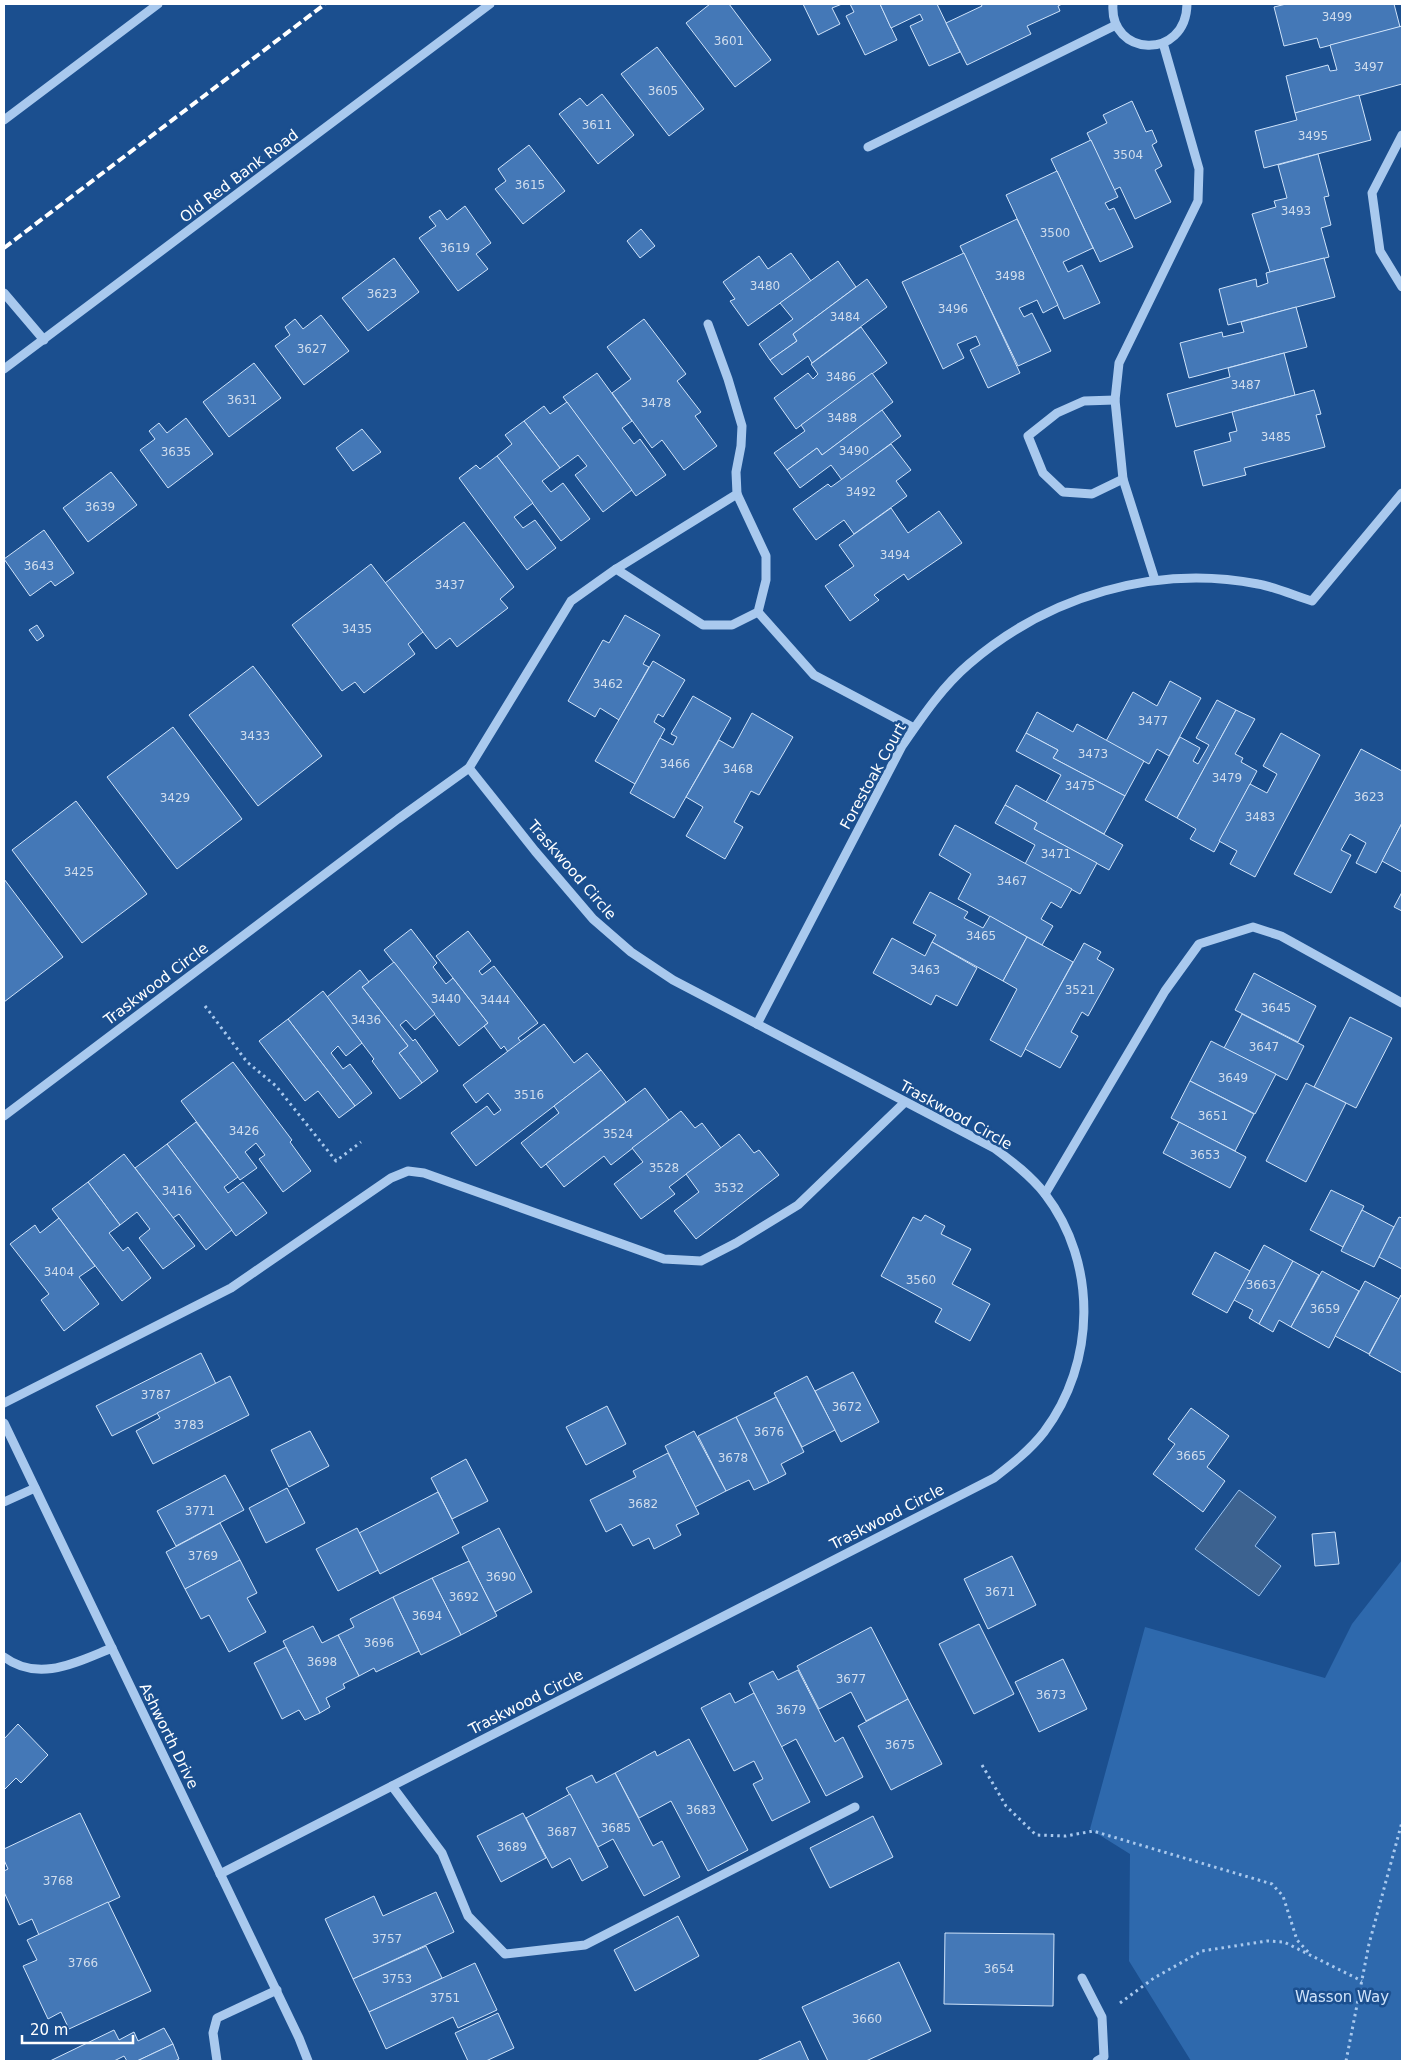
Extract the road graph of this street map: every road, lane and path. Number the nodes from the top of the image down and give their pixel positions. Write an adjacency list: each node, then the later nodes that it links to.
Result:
1 (158, 4): 7 (street)
2 (490, 4): 13 (street, Old Red Bank Road)
3 (1112, 4): 5 (street)
4 (1187, 4): 6 (street)
5 (1116, 25): 6 (street); 9 (street)
6 (1163, 43): 15 (street)
7 (4, 120)
8 (1402, 135): 10 (street)
9 (868, 147)
10 (1402, 287)
11 (4, 293): 13 (street)
12 (708, 324): 18 (street)
13 (44, 340): 14 (street, Old Red Bank Road)
14 (4, 369)
15 (1115, 400): 16 (street); 16 (street)
16 (1123, 479): 20 (street)
17 (1402, 492): 20 (street, Forestoak Court)
18 (737, 494): 19 (street); 21 (street)
19 (616, 569): 21 (street); 23 (street)
20 (1155, 580): 22 (street, Forestoak Court)
21 (758, 612): 22 (street)
22 (914, 728): 26 (street, Forestoak Court)
23 (470, 768): 26 (street, Traskwood Circle); 28 (street, Traskwood Circle)
24 (1402, 1003): 30 (street)
25 (205, 1006): 29 (path)
26 (757, 1024): 27 (street, Traskwood Circle)
27 (905, 1102): 30 (street, Traskwood Circle); 31 (street)
28 (4, 1116)
29 (361, 1142)
30 (1045, 1194): 38 (street, Traskwood Circle)
31 (4, 1402)
32 (4, 1423): 33 (street, Ashworth Drive)
33 (35, 1488): 34 (street); 35 (street, Ashworth Drive)
34 (4, 1502)
35 (112, 1648): 36 (street); 41 (street, Ashworth Drive)
36 (4, 1657)
37 (982, 1766): 42 (path)
38 (392, 1786): 39 (street); 41 (street, Traskwood Circle)
39 (855, 1807)
40 (1402, 1822): 44 (path)
41 (220, 1874): 45 (street, Ashworth Drive)
42 (1309, 1954): 44 (path); 46 (path)
43 (1082, 1978): 46 (street)
44 (1362, 1981): 50 (path)
45 (276, 1990): 47 (street); 48 (street, Ashworth Drive)
46 (1102, 2017): 49 (street)
47 (217, 2061)
48 (308, 2061)
49 (1097, 2061)
50 (1346, 2061)

